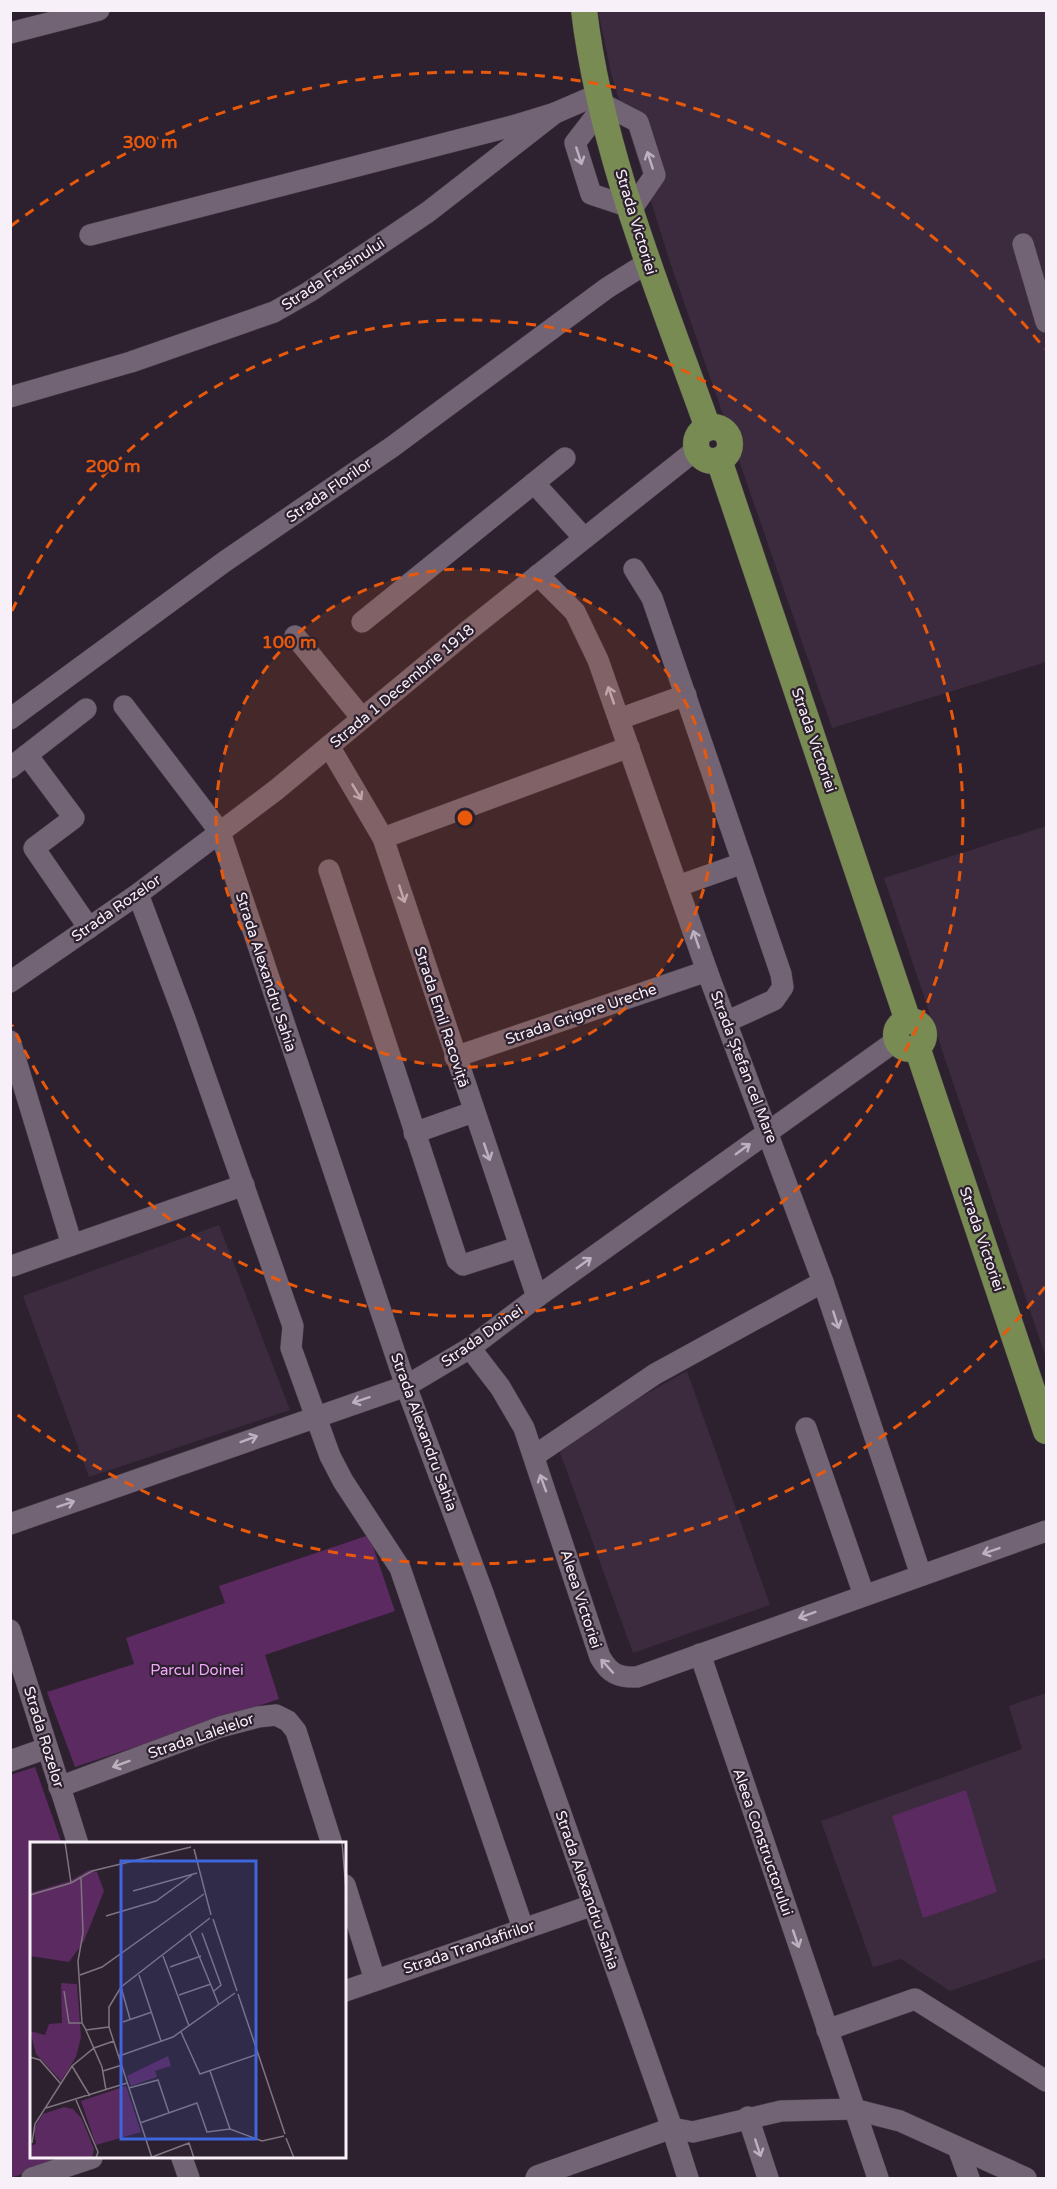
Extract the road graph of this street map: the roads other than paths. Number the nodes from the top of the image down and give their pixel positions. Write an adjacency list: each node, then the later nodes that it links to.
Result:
1 (99, 10): 3 (street)
2 (584, 10): 4 (main road, Strada Victoriei)
3 (10, 33)
4 (600, 101): 5 (street); 6 (main road, Strada Victoriei); 6 (street, one-way to 6)
5 (555, 113): 7 (street); 11 (street, Strada Frasinului)
6 (631, 209): 9 (main road, Strada Victoriei)
7 (90, 235)
8 (1023, 244): 10 (street)
9 (647, 263): 12 (main road, Strada Victoriei); 24 (street, Strada Florilor)
10 (1047, 322)
11 (10, 397)
12 (708, 446): 15 (street, Strada 1 Decembrie 1918); 40 (main road, Strada Victoriei)
13 (565, 458): 14 (street)
14 (534, 483): 15 (street); 18 (street)
15 (584, 538): 17 (street, Strada 1 Decembrie 1918)
16 (634, 569): 20 (street)
17 (538, 575): 23 (street, Strada 1 Decembrie 1918); 25 (street, Strada Ștefan cel Mare, one-way to 17)
18 (362, 622)
19 (295, 636): 23 (street)
20 (686, 695): 25 (street); 32 (street)
21 (124, 706): 30 (street, Strada Alexandru Sahia)
22 (86, 709): 28 (street)
23 (361, 717): 26 (street, Strada 1 Decembrie 1918)
24 (10, 719)
25 (619, 720): 27 (street, Strada Ștefan cel Mare)
26 (329, 746): 30 (street, Strada 1 Decembrie 1918); 31 (street, Strada Emil Racoviță, one-way to 31)
27 (629, 747): 31 (street); 34 (street, Strada Ștefan cel Mare)
28 (27, 755): 29 (street); 36 (street)
29 (10, 768)
30 (220, 832): 35 (street, Strada Rozelor); 53 (street, Strada Alexandru Sahia)
31 (384, 838): 42 (street, Strada Emil Racoviță, one-way to 42)
32 (743, 863): 34 (street); 39 (street)
33 (329, 870): 45 (street)
34 (678, 886): 37 (street, Strada Ștefan cel Mare, one-way to 34)
35 (138, 894): 36 (street, Strada Rozelor); 46 (street)
36 (89, 928): 38 (street, Strada Rozelor)
37 (707, 971): 39 (street, Strada Ștefan cel Mare); 42 (street, Strada Grigore Ureche)
38 (10, 982)
39 (726, 1022): 44 (street, Strada Ștefan cel Mare)
40 (907, 1036): 44 (street, Strada Doinei); 56 (main road, Strada Victoriei)
41 (10, 1041): 47 (street)
42 (455, 1057): 43 (street, Strada Emil Racoviță)
43 (473, 1112): 45 (street); 48 (street, Strada Emil Racoviță, one-way to 48)
44 (769, 1131): 50 (street, Strada Ștefan cel Mare); 51 (street, Strada Doinei, one-way to 44)
45 (414, 1132): 48 (street)
46 (244, 1185): 47 (street); 54 (street)
47 (72, 1245): 49 (street)
48 (519, 1247): 51 (street, Strada Emil Racoviță)
49 (12, 1266)
50 (820, 1273): 57 (street); 60 (street, Strada Ștefan cel Mare, one-way to 60)
51 (537, 1297): 52 (street, Strada Doinei)
52 (470, 1348): 53 (street, Strada Doinei); 57 (street, Aleea Victoriei)
53 (405, 1386): 54 (street, Strada Doinei, one-way to 54); 70 (street, Strada Alexandru Sahia)
54 (315, 1415): 58 (street, Strada Doinei, one-way to 54); 71 (street)
55 (806, 1428): 61 (street)
56 (1047, 1431)
57 (534, 1456): 63 (street, Aleea Victoriei, one-way to 57)
58 (10, 1524)
59 (1047, 1531): 60 (street, Aleea Victoriei, one-way to 60)
60 (921, 1575): 61 (street, Aleea Victoriei)
61 (864, 1595): 63 (street, Aleea Victoriei, one-way to 63)
62 (10, 1630): 64 (street, Strada Rozelor)
63 (700, 1654): 74 (street, Aleea Constructorului, one-way to 74)
64 (47, 1748): 65 (street); 66 (street, Strada Rozelor)
65 (10, 1761)
66 (59, 1787): 67 (street, Strada Rozelor); 68 (street, Strada Lalelelor, one-way to 66)
67 (77, 1842)
68 (331, 1842)
69 (346, 1888): 72 (street)
70 (592, 1905): 71 (street, Strada Trandafirilor); 78 (street, Strada Alexandru Sahia)
71 (523, 1928): 72 (street, Strada Trandafirilor)
72 (375, 1980): 73 (street, Strada Trandafirilor)
73 (346, 1990)
74 (827, 2030): 75 (street); 76 (street, Aleea Constructorului)
75 (1047, 2081)
76 (854, 2109): 77 (street); 79 (street); 87 (street, Aleea Constructorului)
77 (748, 2117): 78 (street); 86 (street, one-way to 86)
78 (672, 2128): 84 (street); 85 (street, Strada Alexandru Sahia)
79 (958, 2148): 88 (street); 89 (street)
80 (86, 2159): 82 (street)
81 (183, 2159): 83 (street)
82 (32, 2178)
83 (189, 2178)
84 (536, 2178)
85 (688, 2178)
86 (768, 2178)
87 (878, 2178)
88 (969, 2178)
89 (1026, 2178)

